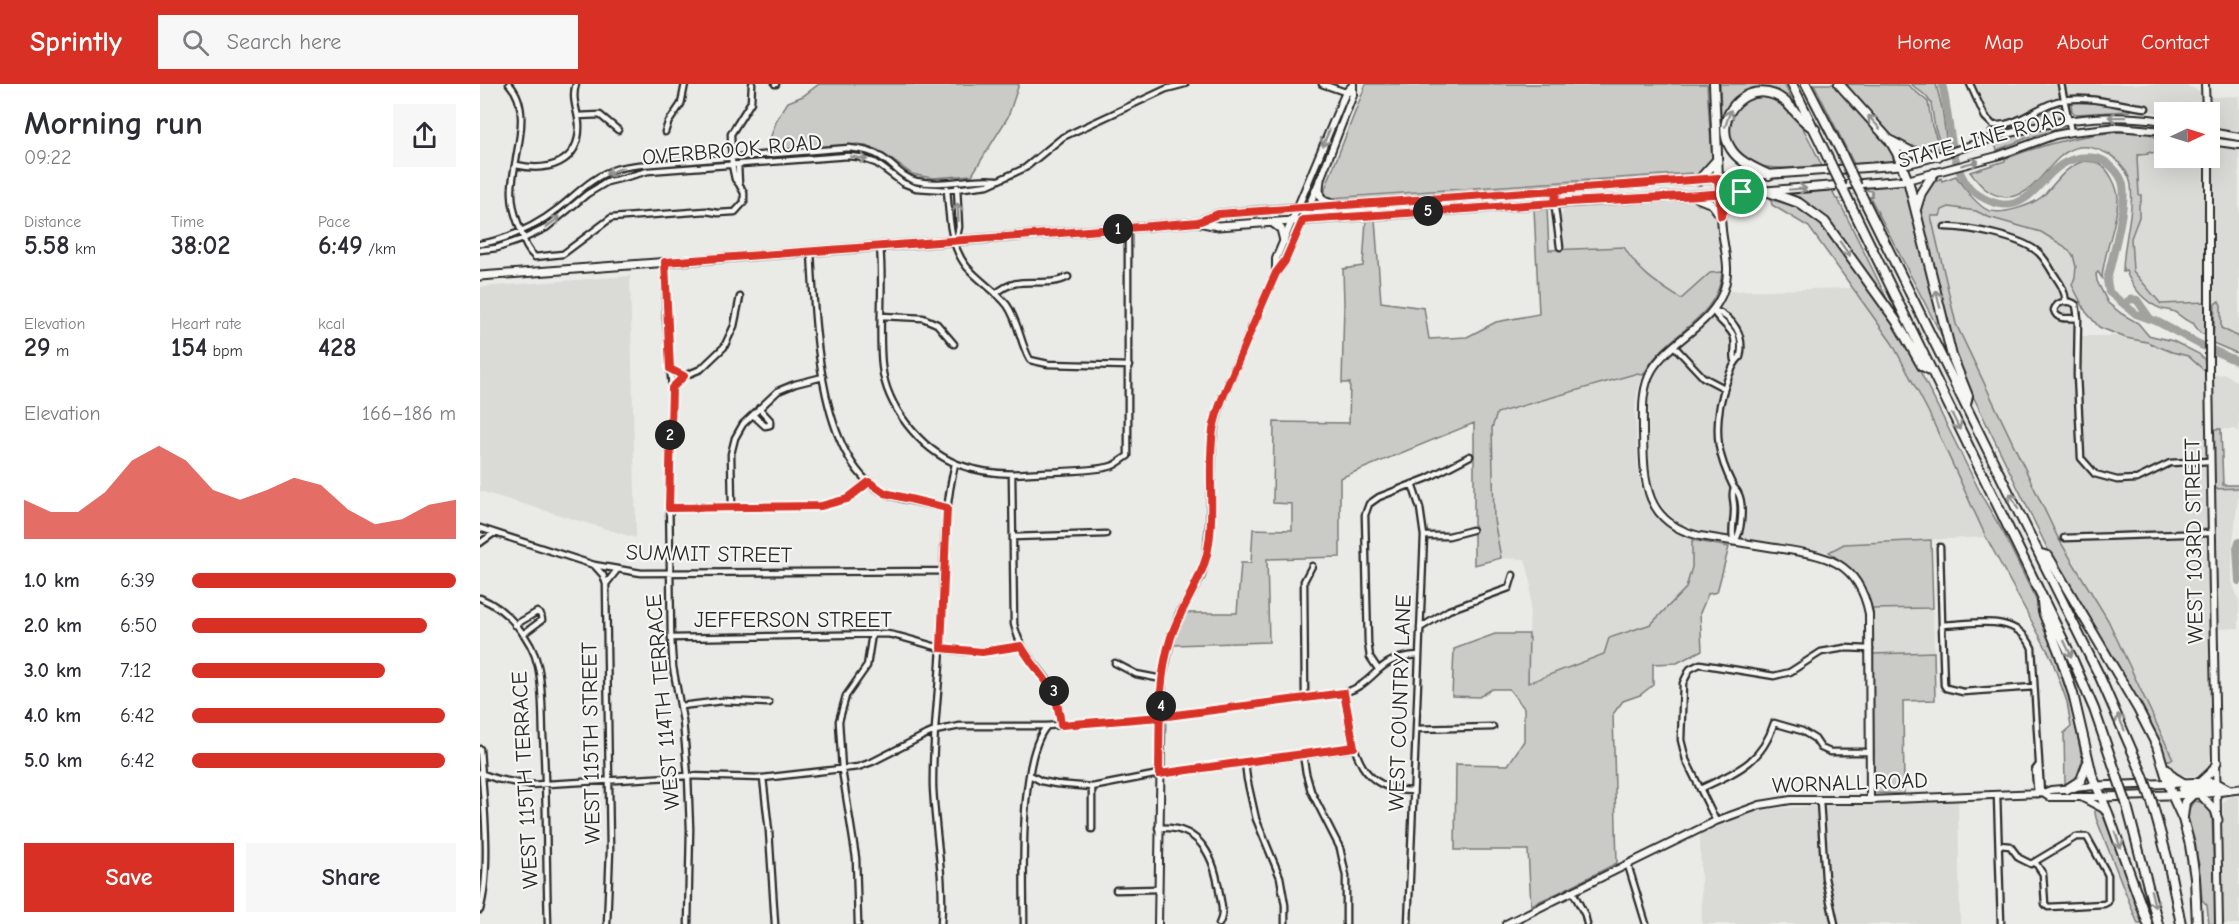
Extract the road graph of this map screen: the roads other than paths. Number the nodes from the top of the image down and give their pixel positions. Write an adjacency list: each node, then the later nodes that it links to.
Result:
1 (509, 84): 37 (street)
2 (576, 84): 21 (street)
3 (685, 84): 27 (street)
4 (752, 84): 35 (street)
5 (1185, 84): 15 (street, OVERBROOK ROAD)
6 (1322, 84): 16 (street)
7 (1714, 84): 36 (highway)
8 (1792, 84): 24 (highway)
9 (1806, 84): 97 (highway, bridge)
10 (1839, 84): 31 (highway, one-way to 10)
11 (1970, 84): 18 (street, STATE LINE ROAD)
12 (2061, 84): 18 (street)
13 (2205, 84): 19 (main road)
14 (1350, 85): 16 (main road); 17 (main road)
15 (1166, 87): 44 (street, OVERBROOK ROAD)
16 (1346, 92): 17 (street); 60 (main road, one-way to 60)
17 (1353, 95): 45 (main road)
18 (2064, 100): 20 (street, STATE LINE ROAD); 22 (street)
19 (2206, 102)
20 (2146, 108)
21 (578, 116): 25 (street); 37 (street)
22 (2069, 119): 23 (main road, STATE LINE ROAD, one-way to 22); 28 (street); 34 (main road, STATE LINE ROAD)
23 (2154, 120)
24 (1815, 129): 42 (highway, one-way to 24); 92 (highway, bridge)
25 (618, 130)
26 (2154, 130): 28 (main road, STATE LINE ROAD)
27 (665, 132)
28 (2071, 132): 41 (main road, STATE LINE ROAD, one-way to 28)
29 (2220, 134): 30 (main road)
30 (2239, 137)
31 (1890, 141): 34 (highway); 39 (highway)
32 (2220, 142): 33 (main road)
33 (2239, 145)
34 (1938, 156): 39 (main road, STATE LINE ROAD)
35 (731, 158): 38 (street); 48 (street, OVERBROOK ROAD); 69 (street, OVERBROOK ROAD, one-way to 69)
36 (1717, 160): 43 (highway); 46 (highway)
37 (516, 165): 69 (street)
38 (735, 165): 51 (street, OVERBROOK ROAD, one-way to 51); 70 (street, OVERBROOK ROAD, one-way to 38); 70 (street)
39 (1901, 165): 42 (main road, STATE LINE ROAD); 47 (highway)
40 (2209, 168): 101 (main road, WEST 103RD STREET)
41 (1934, 173): 47 (main road, STATE LINE ROAD); 61 (highway)
42 (1769, 175): 43 (main road, STATE LINE ROAD)
43 (1718, 178): 46 (main road, STATE LINE ROAD); 55 (main road)
44 (997, 180): 49 (street, OVERBROOK ROAD); 50 (street, OVERBROOK ROAD)
45 (1320, 180): 58 (main road); 59 (main road)
46 (1699, 180): 52 (main road, STATE LINE ROAD)
47 (1907, 180): 53 (main road, STATE LINE ROAD, one-way to 47); 61 (highway)
48 (947, 182): 49 (street, OVERBROOK ROAD); 51 (street)
49 (956, 182): 50 (street)
50 (957, 188): 51 (street, OVERBROOK ROAD); 71 (street, one-way to 50)
51 (947, 190): 71 (street)
52 (1556, 190): 57 (street); 58 (main road, STATE LINE ROAD)
53 (1766, 191): 54 (main road, STATE LINE ROAD); 92 (highway, one-way to 92)
54 (1742, 192): 55 (main road, STATE LINE ROAD); 62 (main road)
55 (1719, 194): 56 (main road, STATE LINE ROAD); 62 (main road)
56 (1691, 196): 57 (main road, STATE LINE ROAD); 62 (main road)
57 (1555, 203): 63 (main road, STATE LINE ROAD); 75 (street)
58 (1337, 205): 59 (main road, STATE LINE ROAD)
59 (1309, 207): 60 (main road, STATE LINE ROAD); 63 (main road)
60 (1297, 208): 64 (main road); 65 (main road, STATE LINE ROAD)
61 (1916, 211): 97 (highway, one-way to 61)
62 (1721, 216): 85 (main road)
63 (1303, 220): 64 (main road, STATE LINE ROAD); 79 (main road)
64 (1292, 221): 66 (main road, STATE LINE ROAD); 72 (main road)
65 (1198, 222): 66 (main road, STATE LINE ROAD); 68 (main road, STATE LINE ROAD)
66 (1273, 223): 72 (main road)
67 (1945, 227): 84 (street)
68 (1128, 228): 71 (main road, STATE LINE ROAD); 90 (street)
69 (521, 232): 70 (street); 73 (street, OVERBROOK ROAD)
70 (523, 239): 76 (street, OVERBROOK ROAD)
71 (956, 241): 74 (main road, STATE LINE ROAD); 82 (street)
72 (1284, 241): 79 (main road)
73 (480, 244)
74 (880, 247): 77 (main road, STATE LINE ROAD); 86 (street)
75 (1560, 247)
76 (480, 250)
77 (811, 252): 78 (main road, STATE LINE ROAD); 94 (street)
78 (665, 262): 80 (main road, STATE LINE ROAD); 91 (street, WEST 114TH TERRACE)
79 (1276, 273): 142 (main road)
80 (480, 276)
81 (1068, 277): 82 (street)
82 (996, 294): 90 (street)
83 (740, 297): 93 (street)
84 (2066, 302): 87 (street); 87 (street)
85 (1713, 310): 89 (main road); 96 (street)
86 (881, 316): 88 (street); 102 (street)
87 (2078, 318): 101 (street)
88 (954, 344)
89 (1674, 346): 96 (street); 117 (main road)
90 (1129, 366): 103 (street)
91 (670, 369): 93 (street); 95 (street, WEST 114TH TERRACE)
92 (1930, 370): 128 (highway, one-way to 128)
93 (684, 376): 95 (street)
94 (823, 377): 98 (street); 104 (street)
95 (672, 388): 107 (street, WEST 114TH TERRACE)
96 (1724, 388): 117 (street)
97 (1966, 404): 120 (highway, one-way to 97)
98 (759, 408): 99 (street); 99 (street)
99 (753, 415): 106 (street)
100 (1470, 456): 105 (street)
101 (2210, 461): 112 (main road, WEST 103RD STREET)
102 (955, 464): 103 (street); 108 (street)
103 (1012, 474): 115 (street)
104 (869, 482): 106 (street); 108 (street)
105 (1412, 484): 114 (street, WEST COUNTRY LANE); 141 (street)
106 (732, 507): 107 (street)
107 (669, 508): 125 (street, WEST 114TH TERRACE)
108 (947, 508): 124 (street)
109 (480, 528): 111 (street, SUMMIT STREET)
110 (1472, 530): 114 (street)
111 (494, 533): 118 (street); 121 (street, SUMMIT STREET)
112 (2211, 533): 116 (street); 160 (main road, WEST 103RD STREET)
113 (1106, 534): 115 (street)
114 (1424, 536): 132 (street, WEST COUNTRY LANE)
115 (1013, 537): 136 (street)
116 (2064, 538)
117 (1734, 542): 138 (main road)
118 (480, 543)
119 (1940, 547): 131 (street)
120 (2041, 554): 161 (highway); 224 (highway, one-way to 120, bridge)
121 (594, 565): 123 (street, SUMMIT STREET); 127 (street)
122 (1312, 566): 145 (street)
123 (617, 570): 125 (street, SUMMIT STREET); 127 (street)
124 (945, 571): 125 (street, SUMMIT STREET); 137 (street)
125 (669, 572): 135 (street, WEST 114TH TERRACE)
126 (1513, 575): 132 (street)
127 (606, 584): 168 (street, WEST 115TH STREET)
128 (2042, 596): 158 (highway); 223 (highway, one-way to 223, bridge)
129 (480, 598): 130 (street, WEST 115TH TERRACE)
130 (515, 625): 133 (street, WEST 115TH TERRACE); 133 (street)
131 (1942, 625): 143 (street); 143 (street)
132 (1420, 628): 139 (street, WEST COUNTRY LANE)
133 (523, 634): 173 (street, WEST 115TH TERRACE)
134 (872, 634): 135 (street, JEFFERSON STREET); 137 (street, JEFFERSON STREET); 162 (street)
135 (671, 638): 147 (street, WEST 114TH TERRACE)
136 (1021, 646): 137 (street, JEFFERSON STREET); 149 (street)
137 (941, 648): 153 (street)
138 (1870, 649): 156 (main road); 176 (street)
139 (1419, 655): 141 (street); 152 (street, WEST COUNTRY LANE)
140 (1115, 663): 142 (street)
141 (1378, 669): 144 (street)
142 (1162, 679): 148 (main road)
143 (2034, 687): 182 (street)
144 (1344, 693): 145 (street); 154 (street)
145 (1305, 698): 148 (street)
146 (769, 703): 147 (street)
147 (681, 706): 166 (street, WEST 114TH TERRACE)
148 (1160, 717): 149 (street); 164 (main road)
149 (1061, 725): 150 (street)
150 (1047, 726): 153 (street); 165 (street)
151 (1493, 727): 152 (street)
152 (1416, 729): 180 (street, WEST COUNTRY LANE)
153 (935, 731): 162 (street); 209 (street)
154 (1354, 747): 157 (street); 180 (street)
155 (480, 749): 163 (street)
156 (1870, 752): 176 (street); 188 (main road)
157 (1303, 754): 159 (street); 214 (street)
158 (2088, 759): 174 (highway); 177 (highway)
159 (1245, 762): 164 (street); 213 (street)
160 (2217, 762): 169 (main road); 172 (main road, WEST 103RD STREET)
161 (2163, 765): 170 (highway); 171 (highway)
162 (842, 770): 167 (street); 208 (street)
163 (481, 774): 173 (street); 202 (street)
164 (1159, 774): 175 (street); 194 (main road)
165 (1030, 775): 175 (street); 210 (street)
166 (687, 776): 167 (street); 168 (street); 206 (street, WEST 114TH TERRACE)
167 (763, 778): 207 (street)
168 (608, 779): 173 (street); 205 (street, WEST 115TH STREET)
169 (2200, 782): 171 (main road, WORNALL ROAD); 172 (main road, WORNALL ROAD)
170 (2168, 783): 171 (main road, WORNALL ROAD); 174 (main road, WORNALL ROAD); 185 (highway)
171 (2183, 783)
172 (2217, 783): 178 (main road, WORNALL ROAD); 181 (main road, WEST 103RD STREET); 185 (main road)
173 (546, 785): 204 (street, WEST 115TH TERRACE)
174 (2095, 786): 177 (main road, WORNALL ROAD); 187 (highway)
175 (1092, 787): 195 (street)
176 (1700, 789): 193 (street)
177 (2067, 789): 182 (main road, WORNALL ROAD)
178 (2228, 789): 179 (main road, WORNALL ROAD); 181 (main road, WORNALL ROAD)
179 (2239, 789)
180 (1413, 791): 215 (street, WEST COUNTRY LANE)
181 (2218, 793): 183 (main road, WORNALL ROAD); 192 (main road, WEST 103RD STREET)
182 (2040, 794): 184 (main road, WORNALL ROAD); 186 (main road, WORNALL ROAD)
183 (2196, 794): 185 (main road, WORNALL ROAD); 191 (highway); 192 (main road)
184 (1997, 795): 188 (main road, WORNALL ROAD); 196 (street)
185 (2172, 795): 187 (main road, WORNALL ROAD); 191 (highway)
186 (2080, 797): 187 (main road, WORNALL ROAD); 190 (main road)
187 (2102, 797): 190 (highway)
188 (1870, 800): 189 (main road, WORNALL ROAD)
189 (1820, 801): 193 (main road, WORNALL ROAD); 220 (street)
190 (2109, 815): 222 (highway, one-way to 222)
191 (2183, 819): 225 (highway)
192 (2218, 820): 226 (main road, WEST 103RD STREET)
193 (1716, 821): 198 (main road, WORNALL ROAD)
194 (1158, 828): 199 (main road); 212 (street)
195 (1092, 829)
196 (1999, 845): 197 (street); 221 (street)
197 (2035, 862): 197 (street)
198 (1628, 865): 201 (main road, WORNALL ROAD); 219 (street)
199 (1158, 889): 200 (street); 211 (main road)
200 (1116, 890)
201 (1573, 892): 203 (main road, WORNALL ROAD); 218 (street)
202 (480, 910)
203 (1522, 916): 216 (main road, WORNALL ROAD); 217 (street)
204 (548, 924)
205 (607, 924)
206 (688, 924)
207 (775, 924)
208 (858, 924)
209 (941, 924)
210 (1024, 924)
211 (1158, 924)
212 (1219, 924)
213 (1285, 924)
214 (1346, 924)
215 (1408, 924)
216 (1506, 924)
217 (1526, 924)
218 (1587, 924)
219 (1646, 924)
220 (1835, 924)
221 (2001, 924)
222 (2148, 924)
223 (2158, 924)
224 (2181, 924)
225 (2197, 924)
226 (2220, 924)

